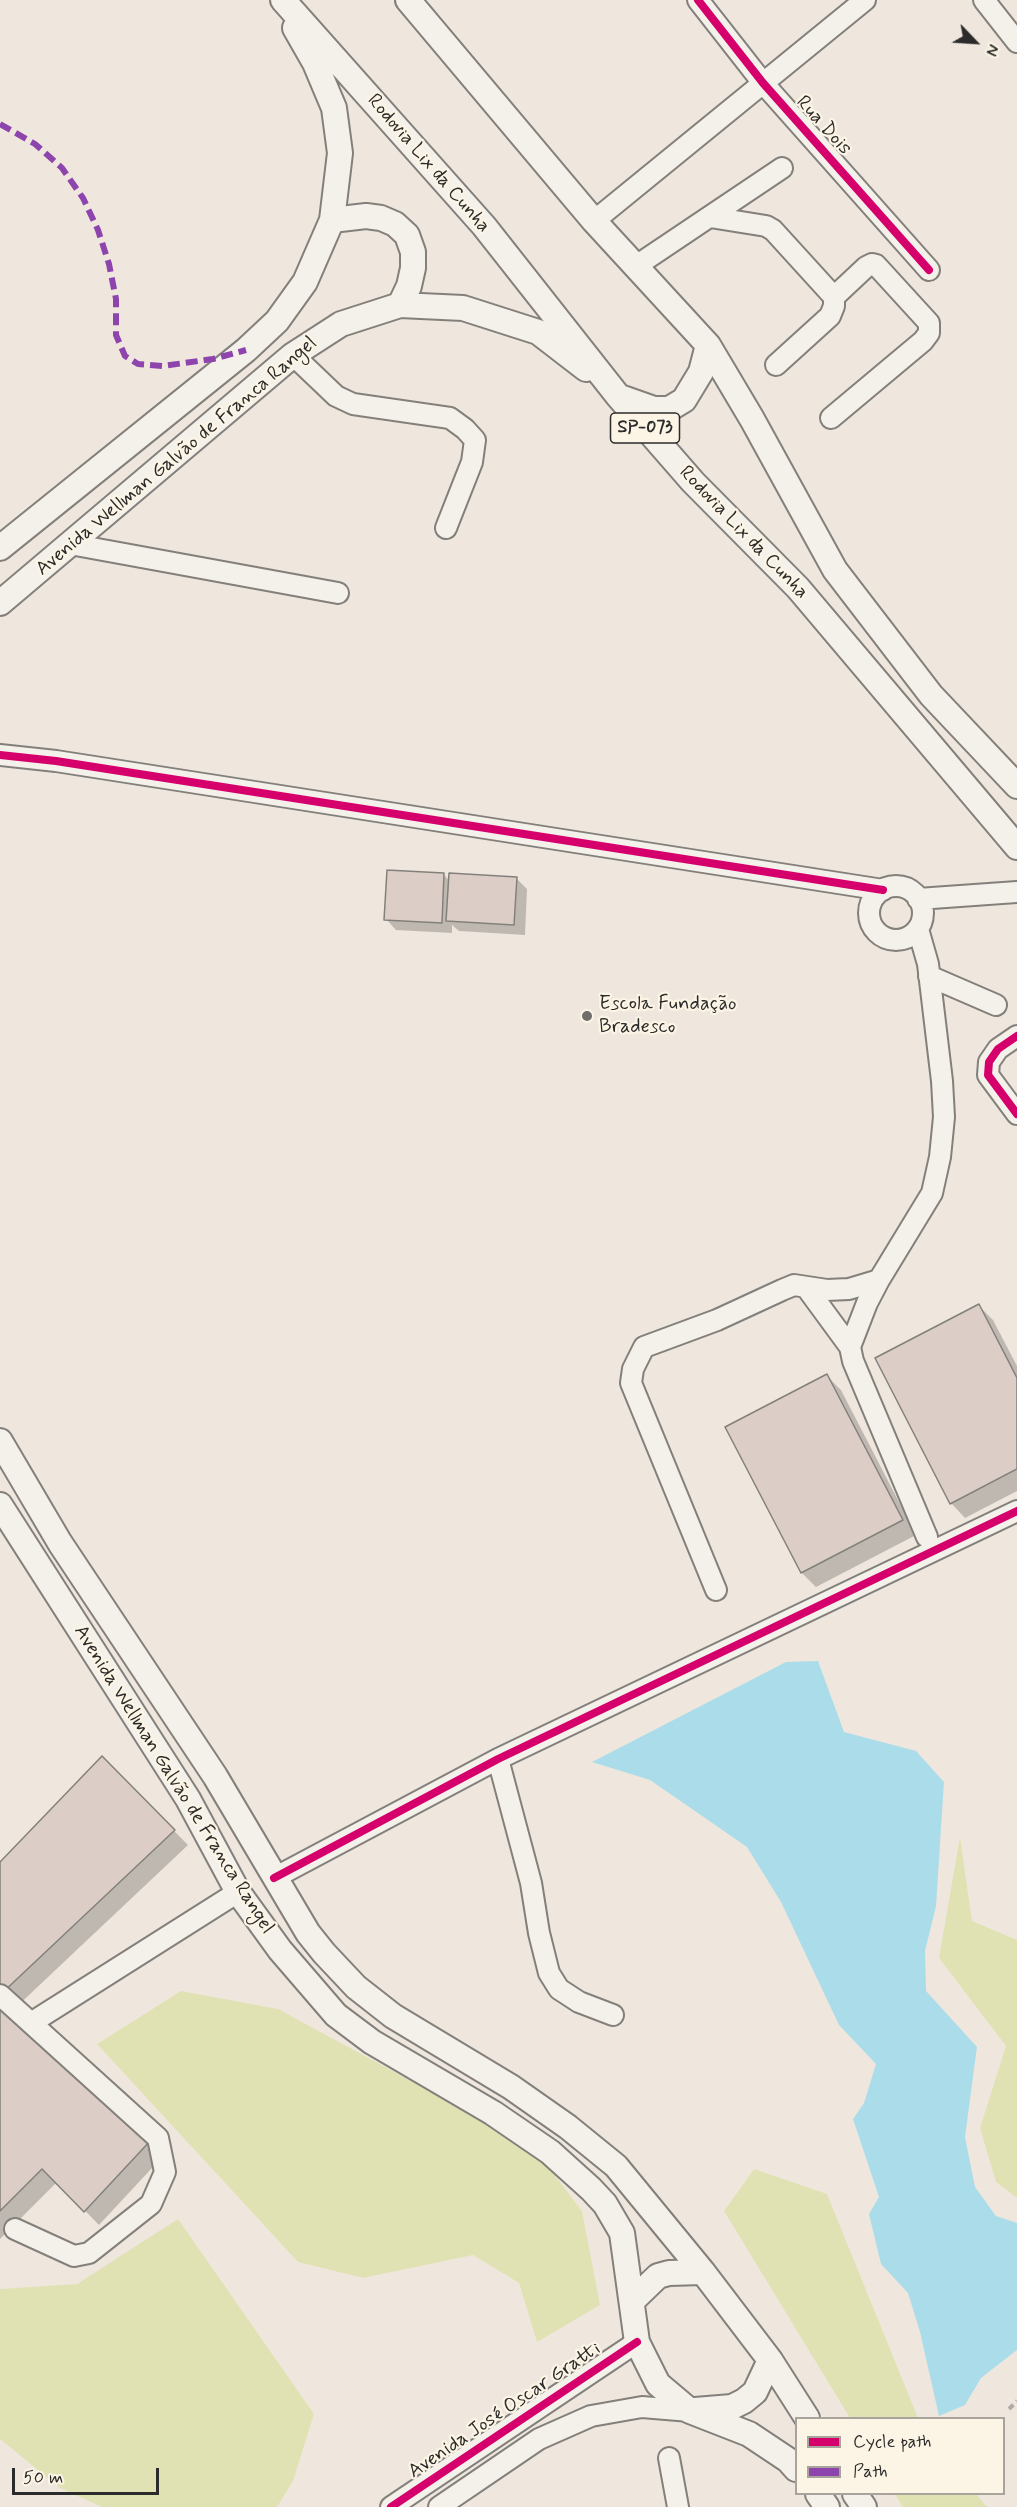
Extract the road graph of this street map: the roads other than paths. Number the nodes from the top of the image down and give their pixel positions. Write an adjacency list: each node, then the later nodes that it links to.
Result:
1 (281, 0): 10 (main road, Avenida Wellman Galvão de Franca Rangel); 19 (main road, Rodovia Lix da Cunha / SP-073)
2 (408, 0): 11 (main road, Rodovia Lix da Cunha)
3 (698, 0): 7 (street, Rua Dois)
4 (865, 0): 7 (street)
5 (984, 0): 6 (street)
6 (1017, 42)
7 (763, 83): 11 (street); 13 (street, Rua Dois)
8 (782, 168): 9 (street)
9 (710, 217): 12 (street); 14 (street)
10 (332, 220): 15 (main road); 23 (main road, Avenida Wellman Galvão de Franca Rangel)
11 (594, 221): 12 (main road, Rodovia Lix da Cunha)
12 (636, 266): 16 (main road, Rodovia Lix da Cunha)
13 (929, 270)
14 (834, 297): 18 (street); 20 (street)
15 (400, 305): 17 (main road, Avenida Wellman Galvão de Franca Rangel); 19 (main road, Avenida Wellman Galvão de Franca Rangel)
16 (708, 345): 19 (main road); 27 (main road, Rodovia Lix da Cunha)
17 (293, 355): 21 (street); 22 (main road, Avenida Wellman Galvão de Franca Rangel)
18 (776, 365)
19 (618, 396): 28 (main road, Rodovia Lix da Cunha / SP-073)
20 (831, 418)
21 (446, 528)
22 (70, 544): 24 (street); 25 (main road, Avenida Wellman Galvão de Franca Rangel)
23 (0, 548)
24 (338, 593)
25 (0, 603)
26 (0, 755): 29 (street)
27 (1017, 786)
28 (1017, 847)
29 (883, 890): 31 (street); 32 (street)
30 (1017, 892): 31 (street)
31 (918, 899): 32 (street)
32 (918, 929): 33 (street)
33 (929, 976): 34 (street); 37 (street)
34 (996, 1005)
35 (1017, 1036): 36 (street)
36 (1017, 1114)
37 (879, 1280): 38 (street); 39 (street)
38 (806, 1287): 39 (street); 44 (street)
39 (850, 1347): 43 (street)
40 (0, 1441): 46 (main road, Avenida Wellman Galvão de Franca Rangel)
41 (0, 1505): 47 (main road, Avenida Wellman Galvão de Franca Rangel)
42 (1017, 1511): 45 (street)
43 (927, 1537)
44 (716, 1590)
45 (498, 1759): 46 (street); 49 (street)
46 (274, 1878): 52 (main road, Avenida Wellman Galvão de Franca Rangel)
47 (238, 1892): 50 (street); 53 (main road, Avenida Wellman Galvão de Franca Rangel)
48 (0, 1995): 50 (street)
49 (613, 2015)
50 (31, 2023): 51 (street)
51 (15, 2229)
52 (703, 2272): 53 (main road); 55 (main road, Avenida Wellman Galvão de Franca Rangel)
53 (632, 2301): 54 (main road, Avenida Wellman Galvão de Franca Rangel)
54 (637, 2342): 56 (main road, Avenida Wellman Galvão de Franca Rangel); 60 (street, Avenida José Oscar Gratti)
55 (770, 2360): 56 (main road); 57 (main road, Avenida Wellman Galvão de Franca Rangel)
56 (690, 2411): 59 (main road, Avenida Wellman Galvão de Franca Rangel); 61 (street)
57 (806, 2417)
58 (669, 2458): 62 (street)
59 (795, 2468)
60 (391, 2507)
61 (439, 2507)
62 (678, 2507)

